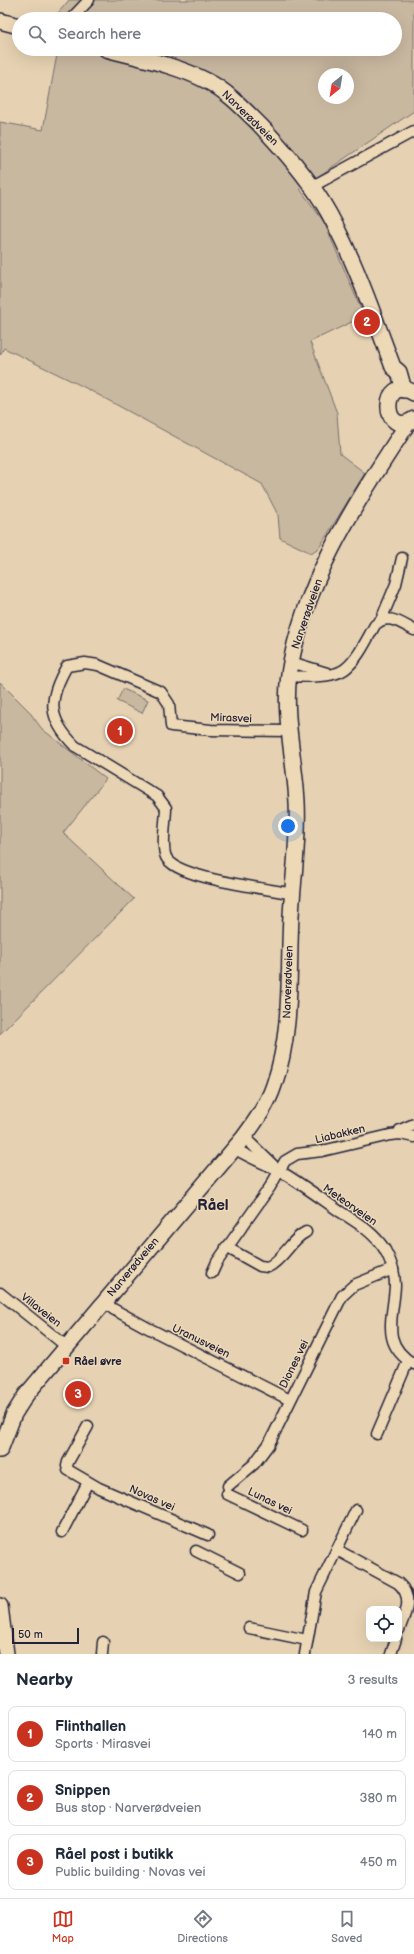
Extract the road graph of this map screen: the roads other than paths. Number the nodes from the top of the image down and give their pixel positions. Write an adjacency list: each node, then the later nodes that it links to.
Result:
1 (89, 0): 2 (street)
2 (78, 12)
3 (0, 21): 4 (main road)
4 (12, 24)
5 (132, 56): 7 (main road, Narverødveien)
6 (414, 132): 7 (street)
7 (311, 186): 8 (main road, Narverødveien)
8 (403, 393): 9 (main road, Narverødveien)
9 (392, 418): 10 (main road, Narverødveien); 11 (main road, Narverødveien)
10 (411, 421): 11 (main road, Narverødveien)
11 (394, 444): 15 (main road, Narverødveien)
12 (402, 558): 13 (street)
13 (381, 620): 14 (street); 16 (street)
14 (414, 630)
15 (290, 669): 16 (street); 16 (street); 17 (main road, Narverødveien)
16 (331, 674)
17 (289, 731): 18 (main road, Narverødveien); 18 (street, Mirasvei)
18 (293, 894): 21 (main road, Narverødveien)
19 (414, 1124): 20 (street)
20 (400, 1134): 22 (street, Liabakken); 24 (street, Liabakken)
21 (244, 1137): 23 (main road, Narverødveien); 24 (street)
22 (414, 1137)
23 (234, 1148): 24 (street); 30 (main road, Narverødveien)
24 (278, 1170): 26 (street); 27 (street, Meteorveien)
25 (306, 1232): 26 (street)
26 (226, 1247): 28 (street)
27 (393, 1269): 32 (street, Meteorveien); 33 (street, Diones vei)
28 (212, 1274)
29 (0, 1293): 31 (street, Villaveien)
30 (104, 1301): 31 (main road, Narverødveien); 33 (street, Uranusveien)
31 (66, 1346): 35 (main road, Narverødveien)
32 (411, 1363): 36 (street, Meteorveien)
33 (290, 1400): 39 (street, Diones vei)
34 (88, 1426): 38 (street, Novas vei)
35 (4, 1428): 37 (main road, Narverødveien)
36 (377, 1434)
37 (0, 1450)
38 (88, 1482): 42 (street); 43 (street, Novas vei)
39 (228, 1490): 41 (street, Lunas vei)
40 (356, 1510): 44 (street)
41 (302, 1530)
42 (62, 1532)
43 (208, 1534)
44 (337, 1550): 48 (street); 50 (street)
45 (196, 1551): 46 (street)
46 (240, 1573)
47 (0, 1606): 53 (main road)
48 (402, 1621)
49 (249, 1628): 50 (street)
50 (307, 1640): 55 (street)
51 (104, 1642): 54 (street)
52 (395, 1642): 56 (street)
53 (6, 1654)
54 (102, 1654)
55 (305, 1654)
56 (391, 1654)

